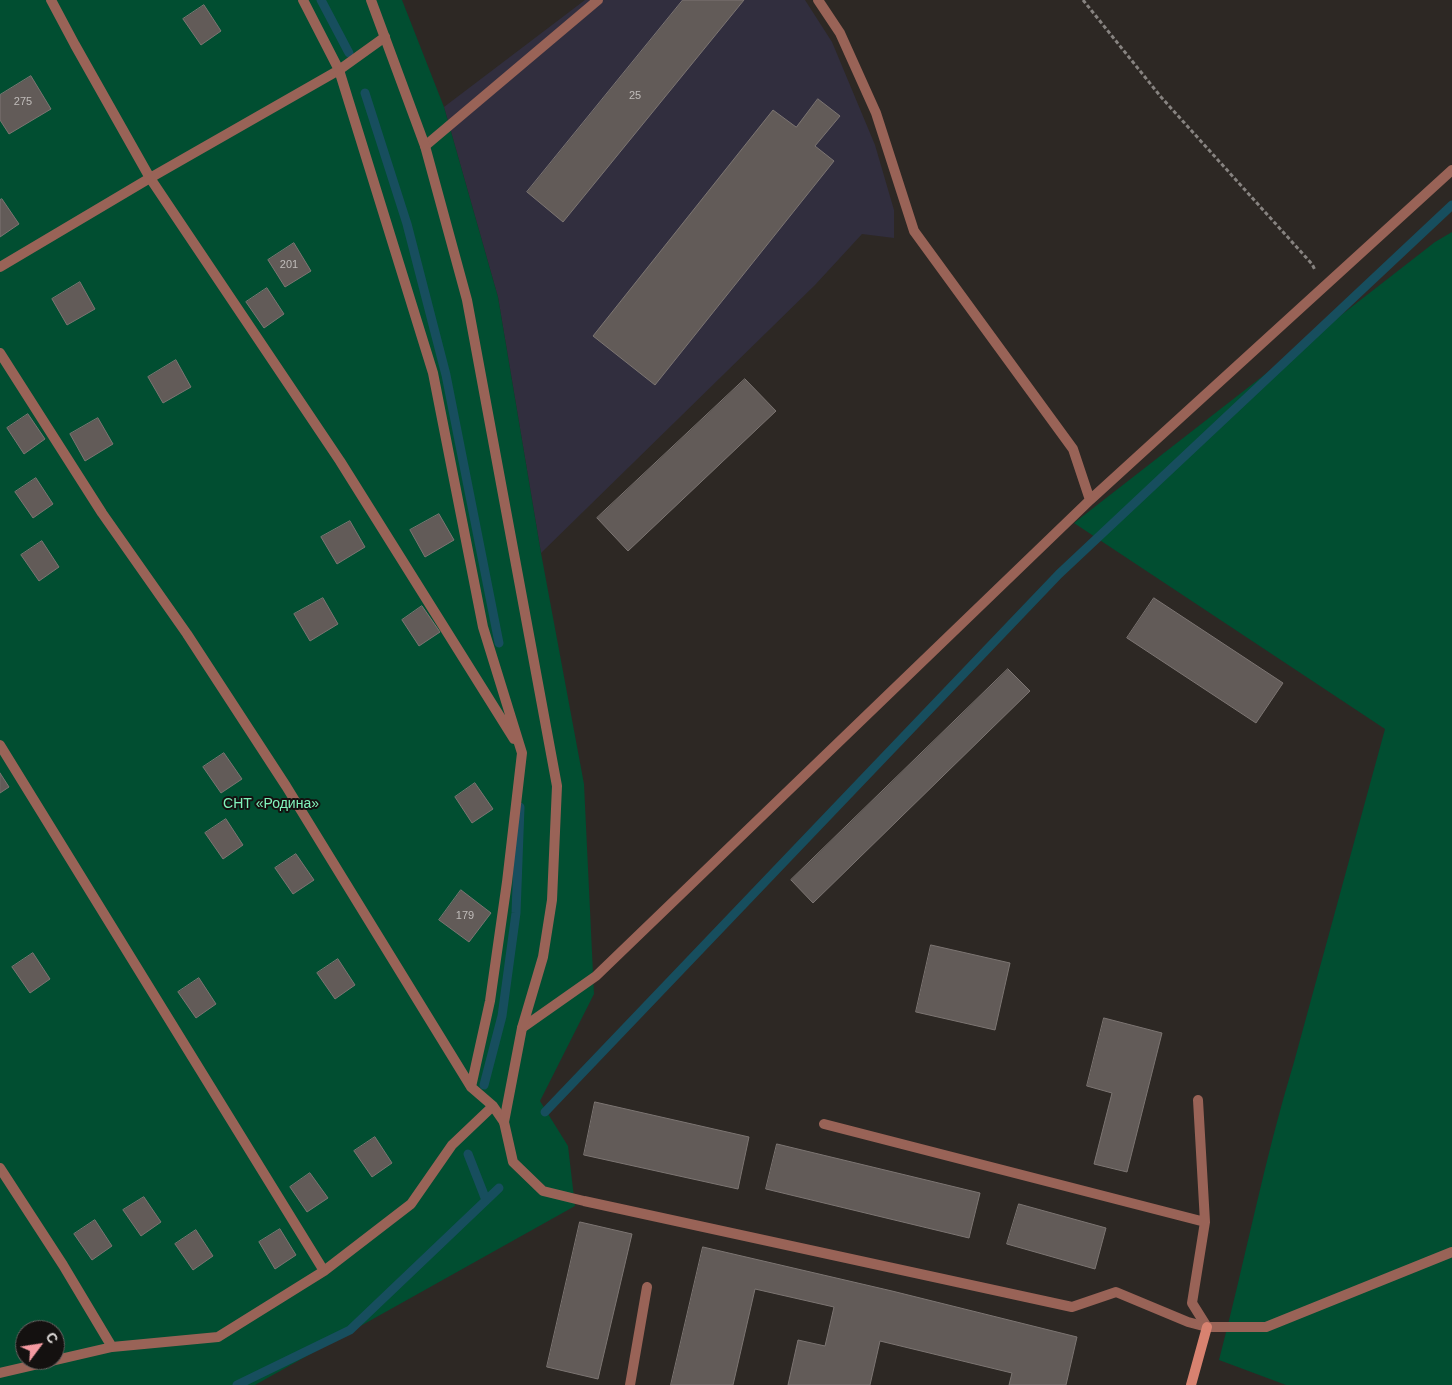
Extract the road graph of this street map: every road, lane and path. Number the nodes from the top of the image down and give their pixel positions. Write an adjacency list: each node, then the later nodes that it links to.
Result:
1 (51, 0): 11 (street)
2 (303, 0): 8 (street)
3 (371, 0): 7 (street)
4 (598, 0): 9 (street)
5 (818, 0): 15 (street)
6 (1083, 0): 13 (path)
7 (385, 37): 8 (street); 9 (street)
8 (339, 70): 11 (street); 17 (street)
9 (425, 146): 18 (street)
10 (1452, 170): 13 (street)
11 (150, 178): 12 (street); 17 (street)
12 (0, 267)
13 (1323, 288): 15 (street)
14 (0, 353): 19 (street)
15 (1090, 500): 18 (street)
16 (0, 745): 27 (street)
17 (522, 753): 19 (street)
18 (522, 1028): 22 (street)
19 (471, 1087): 21 (street)
20 (1198, 1100): 25 (street)
21 (493, 1106): 22 (street); 27 (street)
22 (504, 1122): 29 (street)
23 (824, 1124): 25 (street)
24 (0, 1168): 30 (street)
25 (1205, 1222): 29 (street)
26 (1452, 1252): 29 (street)
27 (324, 1271): 30 (street)
28 (647, 1287): 32 (street)
29 (1207, 1327): 33 (street)
30 (112, 1347): 31 (street)
31 (0, 1374)
32 (630, 1385)
33 (1191, 1385)

